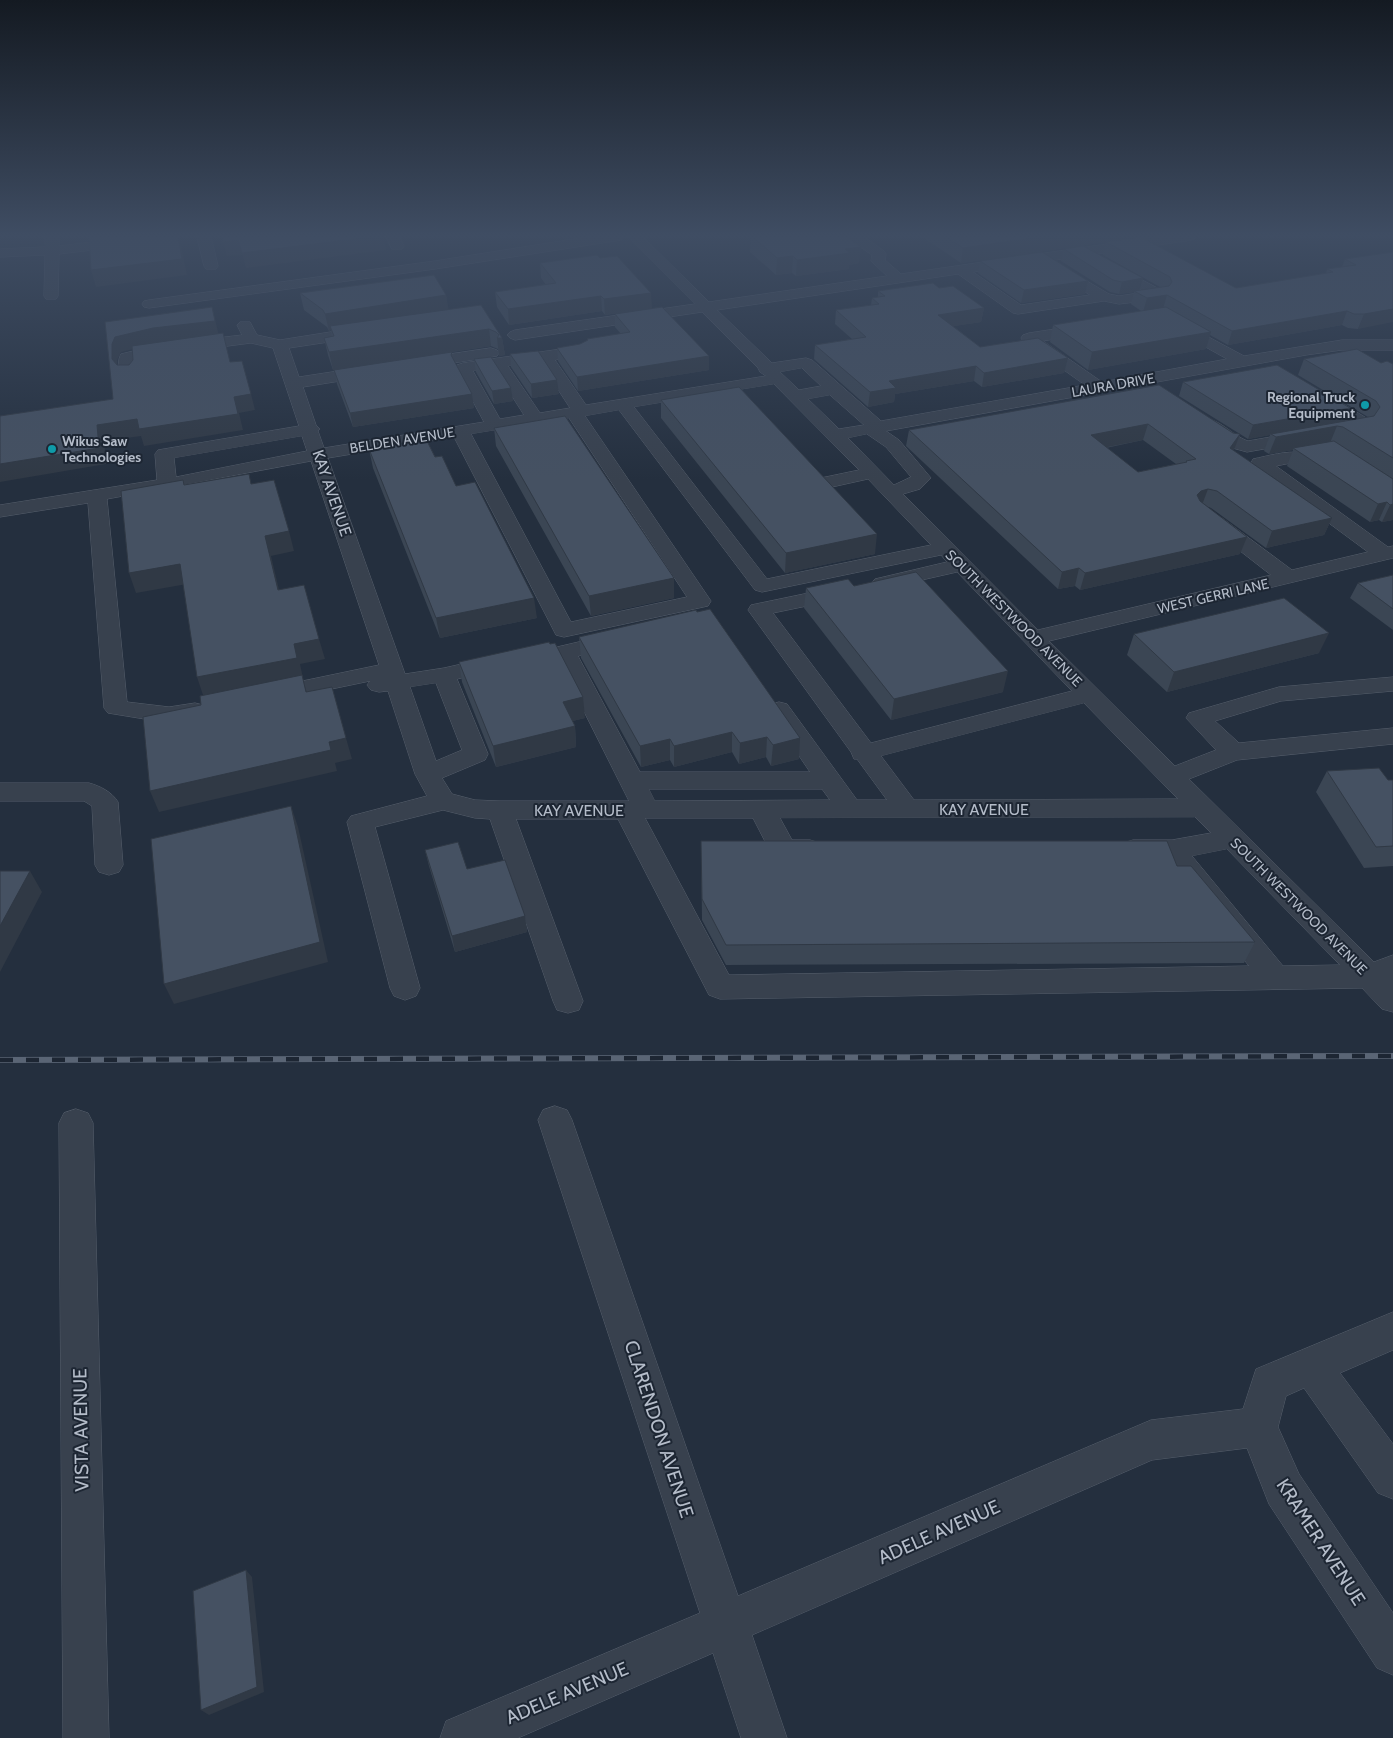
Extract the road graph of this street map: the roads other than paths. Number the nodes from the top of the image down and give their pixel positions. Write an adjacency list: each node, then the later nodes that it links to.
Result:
1 (641, 317): 6 (street)
2 (714, 317): 17 (street, SOUTH WESTWOOD AVENUE)
3 (1164, 317): 14 (street)
4 (1105, 326): 24 (street)
5 (382, 329): 7 (street)
6 (515, 335)
7 (280, 345): 19 (street); 21 (street, KAY AVENUE)
8 (1342, 345): 9 (street, LAURA DRIVE); 13 (street); 14 (street, LAURA DRIVE)
9 (1393, 345)
10 (575, 352): 11 (street)
11 (544, 356): 12 (street); 30 (street)
12 (494, 358): 15 (street); 32 (street); 33 (street)
13 (1360, 359)
14 (1248, 360): 18 (street); 20 (street, LAURA DRIVE)
15 (404, 366)
16 (385, 369): 21 (street)
17 (771, 374): 23 (street, BELDEN AVENUE); 25 (street, BELDEN AVENUE); 27 (street, SOUTH WESTWOOD AVENUE)
18 (1281, 374)
19 (128, 376)
20 (1139, 380): 24 (street, LAURA DRIVE); 26 (street)
21 (294, 383): 35 (street, KAY AVENUE)
22 (1298, 384): 31 (street)
23 (733, 386): 28 (street); 29 (street, BELDEN AVENUE)
24 (1099, 387): 34 (street, LAURA DRIVE)
25 (834, 389): 27 (street); 34 (street)
26 (1161, 394)
27 (794, 396): 37 (street, SOUTH WESTWOOD AVENUE)
28 (746, 400)
29 (624, 404): 30 (street, BELDEN AVENUE); 49 (street)
30 (578, 411): 32 (street, BELDEN AVENUE); 36 (street)
31 (1191, 414)
32 (535, 418): 33 (street, BELDEN AVENUE)
33 (495, 425): 36 (street, BELDEN AVENUE)
34 (874, 428): 37 (street, LAURA DRIVE); 44 (street)
35 (311, 430): 39 (street, KAY AVENUE); 43 (street)
36 (460, 431): 39 (street, BELDEN AVENUE)
37 (834, 435): 41 (street, SOUTH WESTWOOD AVENUE)
38 (1330, 450): 50 (street)
39 (319, 454): 43 (street, BELDEN AVENUE); 56 (street, KAY AVENUE)
40 (810, 469): 42 (street)
41 (871, 473): 42 (street); 44 (street, SOUTH WESTWOOD AVENUE)
42 (823, 483): 46 (street)
43 (167, 484): 45 (street, BELDEN AVENUE)
44 (890, 492): 49 (street, SOUTH WESTWOOD AVENUE)
45 (97, 495): 47 (street, BELDEN AVENUE); 61 (street)
46 (836, 497)
47 (0, 511)
48 (1203, 513): 52 (street)
49 (945, 548): 51 (street, SOUTH WESTWOOD AVENUE)
50 (1388, 556): 52 (street, WEST GERRI LANE)
51 (962, 566): 54 (street, SOUTH WESTWOOD AVENUE); 65 (street)
52 (1289, 578): 54 (street, WEST GERRI LANE)
53 (715, 617): 68 (street)
54 (1033, 638): 60 (street, SOUTH WESTWOOD AVENUE)
55 (516, 658): 57 (street)
56 (395, 675): 57 (street); 62 (street); 66 (street, KAY AVENUE)
57 (444, 675): 66 (street)
58 (1393, 684): 64 (street)
59 (767, 691): 69 (street)
60 (1089, 694): 65 (street); 67 (street, SOUTH WESTWOOD AVENUE)
61 (218, 705)
62 (255, 705)
63 (1393, 736): 64 (street)
64 (1232, 752): 67 (street)
65 (863, 753): 74 (street)
66 (428, 774): 71 (street, KAY AVENUE)
67 (1171, 777): 73 (street, SOUTH WESTWOOD AVENUE)
68 (632, 780): 69 (street); 76 (street)
69 (830, 780): 72 (street)
70 (0, 792): 82 (street)
71 (444, 801): 75 (street, KAY AVENUE); 85 (street)
72 (849, 808): 74 (street, KAY AVENUE); 77 (street, KAY AVENUE)
73 (1201, 808): 74 (street, KAY AVENUE); 78 (street, SOUTH WESTWOOD AVENUE)
74 (907, 809)
75 (500, 810): 76 (street, KAY AVENUE); 87 (street)
76 (637, 810): 77 (street, KAY AVENUE); 84 (street)
77 (764, 811): 79 (street)
78 (1232, 839): 81 (street); 83 (street, SOUTH WESTWOOD AVENUE)
79 (833, 850)
80 (1112, 850): 81 (street)
81 (1172, 850): 84 (street)
82 (109, 865)
83 (1381, 972): 84 (street); 86 (street, SOUTH WESTWOOD AVENUE)
84 (1275, 978)
85 (405, 988)
86 (1393, 1000)
87 (568, 1001)
88 (555, 1120): 94 (street, CLARENDON AVENUE)
89 (76, 1123): 96 (street, VISTA AVENUE)
90 (1393, 1331): 91 (street)
91 (1312, 1367): 92 (street); 93 (street)
92 (1258, 1427): 94 (street, ADELE AVENUE); 95 (street, KRAMER AVENUE)
93 (1393, 1478)
94 (724, 1626): 97 (street, ADELE AVENUE); 98 (street, CLARENDON AVENUE)
95 (1393, 1652)
96 (86, 1738)
97 (464, 1738)
98 (764, 1738)

